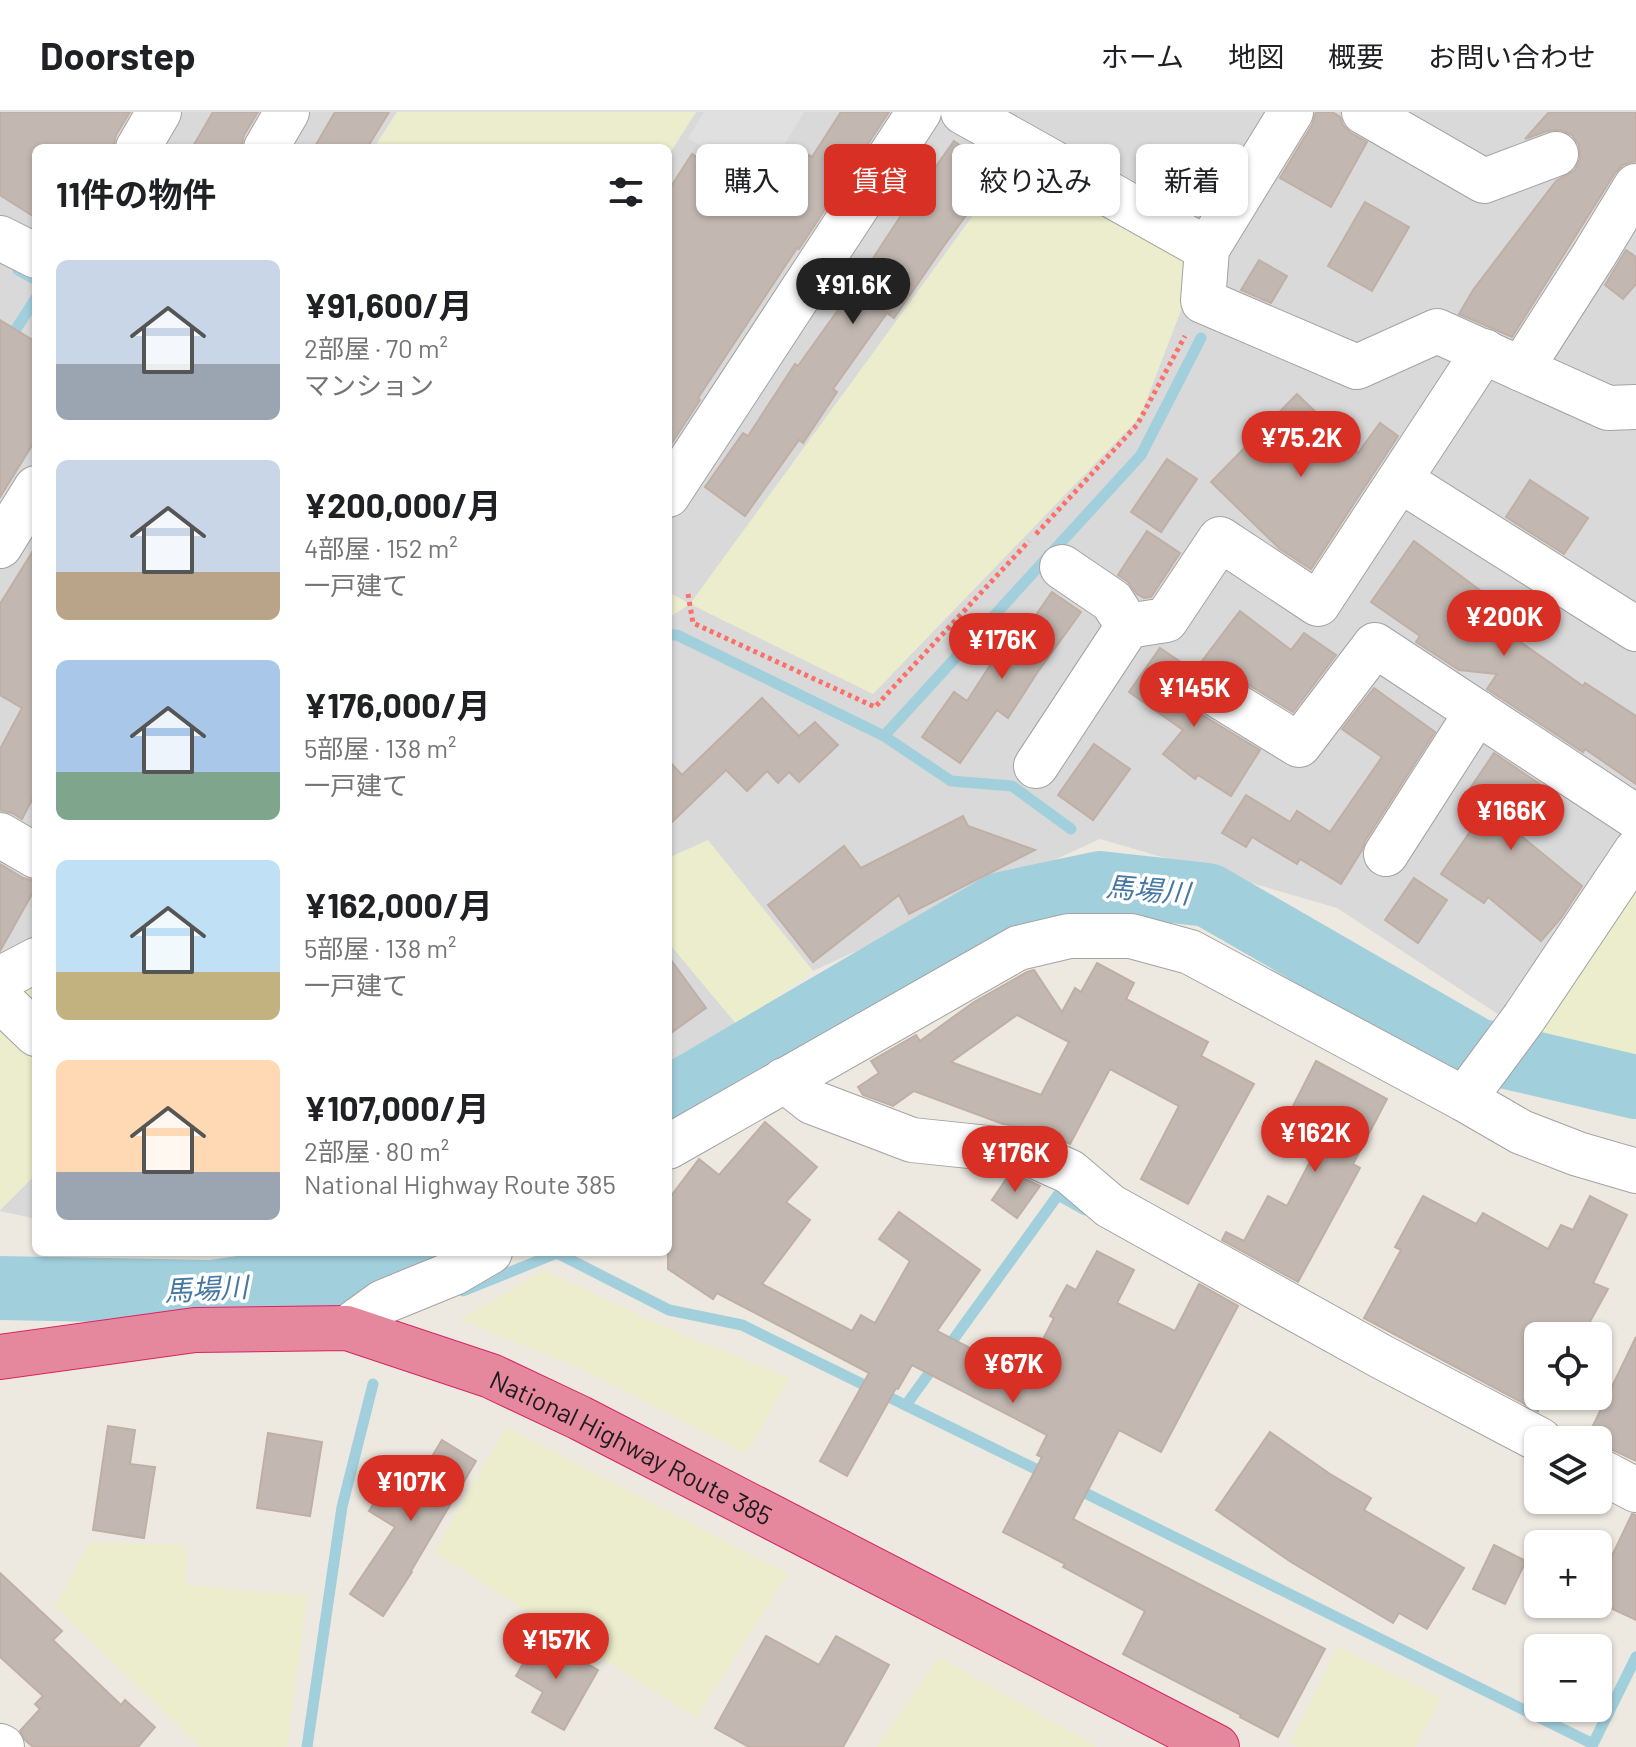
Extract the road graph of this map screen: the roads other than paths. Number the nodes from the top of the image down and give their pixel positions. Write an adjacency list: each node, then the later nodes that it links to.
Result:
1 (159, 112): 7 (street)
2 (287, 112): 8 (street)
3 (919, 112): 17 (street)
4 (1291, 112): 12 (street)
5 (1364, 112): 9 (street)
6 (971, 114): 12 (street)
7 (140, 144)
8 (268, 144)
9 (1556, 154)
10 (1636, 186): 14 (street)
11 (0, 238): 13 (street)
12 (1207, 249): 14 (street)
13 (32, 254)
14 (1502, 360): 15 (street); 16 (street)
15 (1636, 407)
16 (1400, 480): 21 (street); 22 (street)
17 (672, 489)
18 (32, 494): 19 (street)
19 (0, 546)
20 (1062, 567): 21 (street)
21 (1128, 626): 25 (street)
22 (1636, 629)
23 (1203, 686): 24 (street)
24 (1477, 712): 26 (street); 30 (street)
25 (1036, 766)
26 (1636, 817)
27 (0, 835): 29 (street)
28 (1636, 851): 36 (street)
29 (32, 854)
30 (1386, 854)
31 (32, 962): 32 (street)
32 (0, 979)
33 (0, 995): 34 (street)
34 (32, 1030)
35 (784, 1080): 36 (street); 37 (street); 42 (street)
36 (1464, 1099): 38 (street)
37 (672, 1145)
38 (1636, 1171)
39 (483, 1256): 40 (street)
40 (347, 1328): 41 (highway, National Highway Route 385); 45 (highway, National Highway Route 385)
41 (0, 1357)
42 (1524, 1432)
43 (1612, 1477): 44 (street)
44 (1636, 1490)
45 (1217, 1747)

